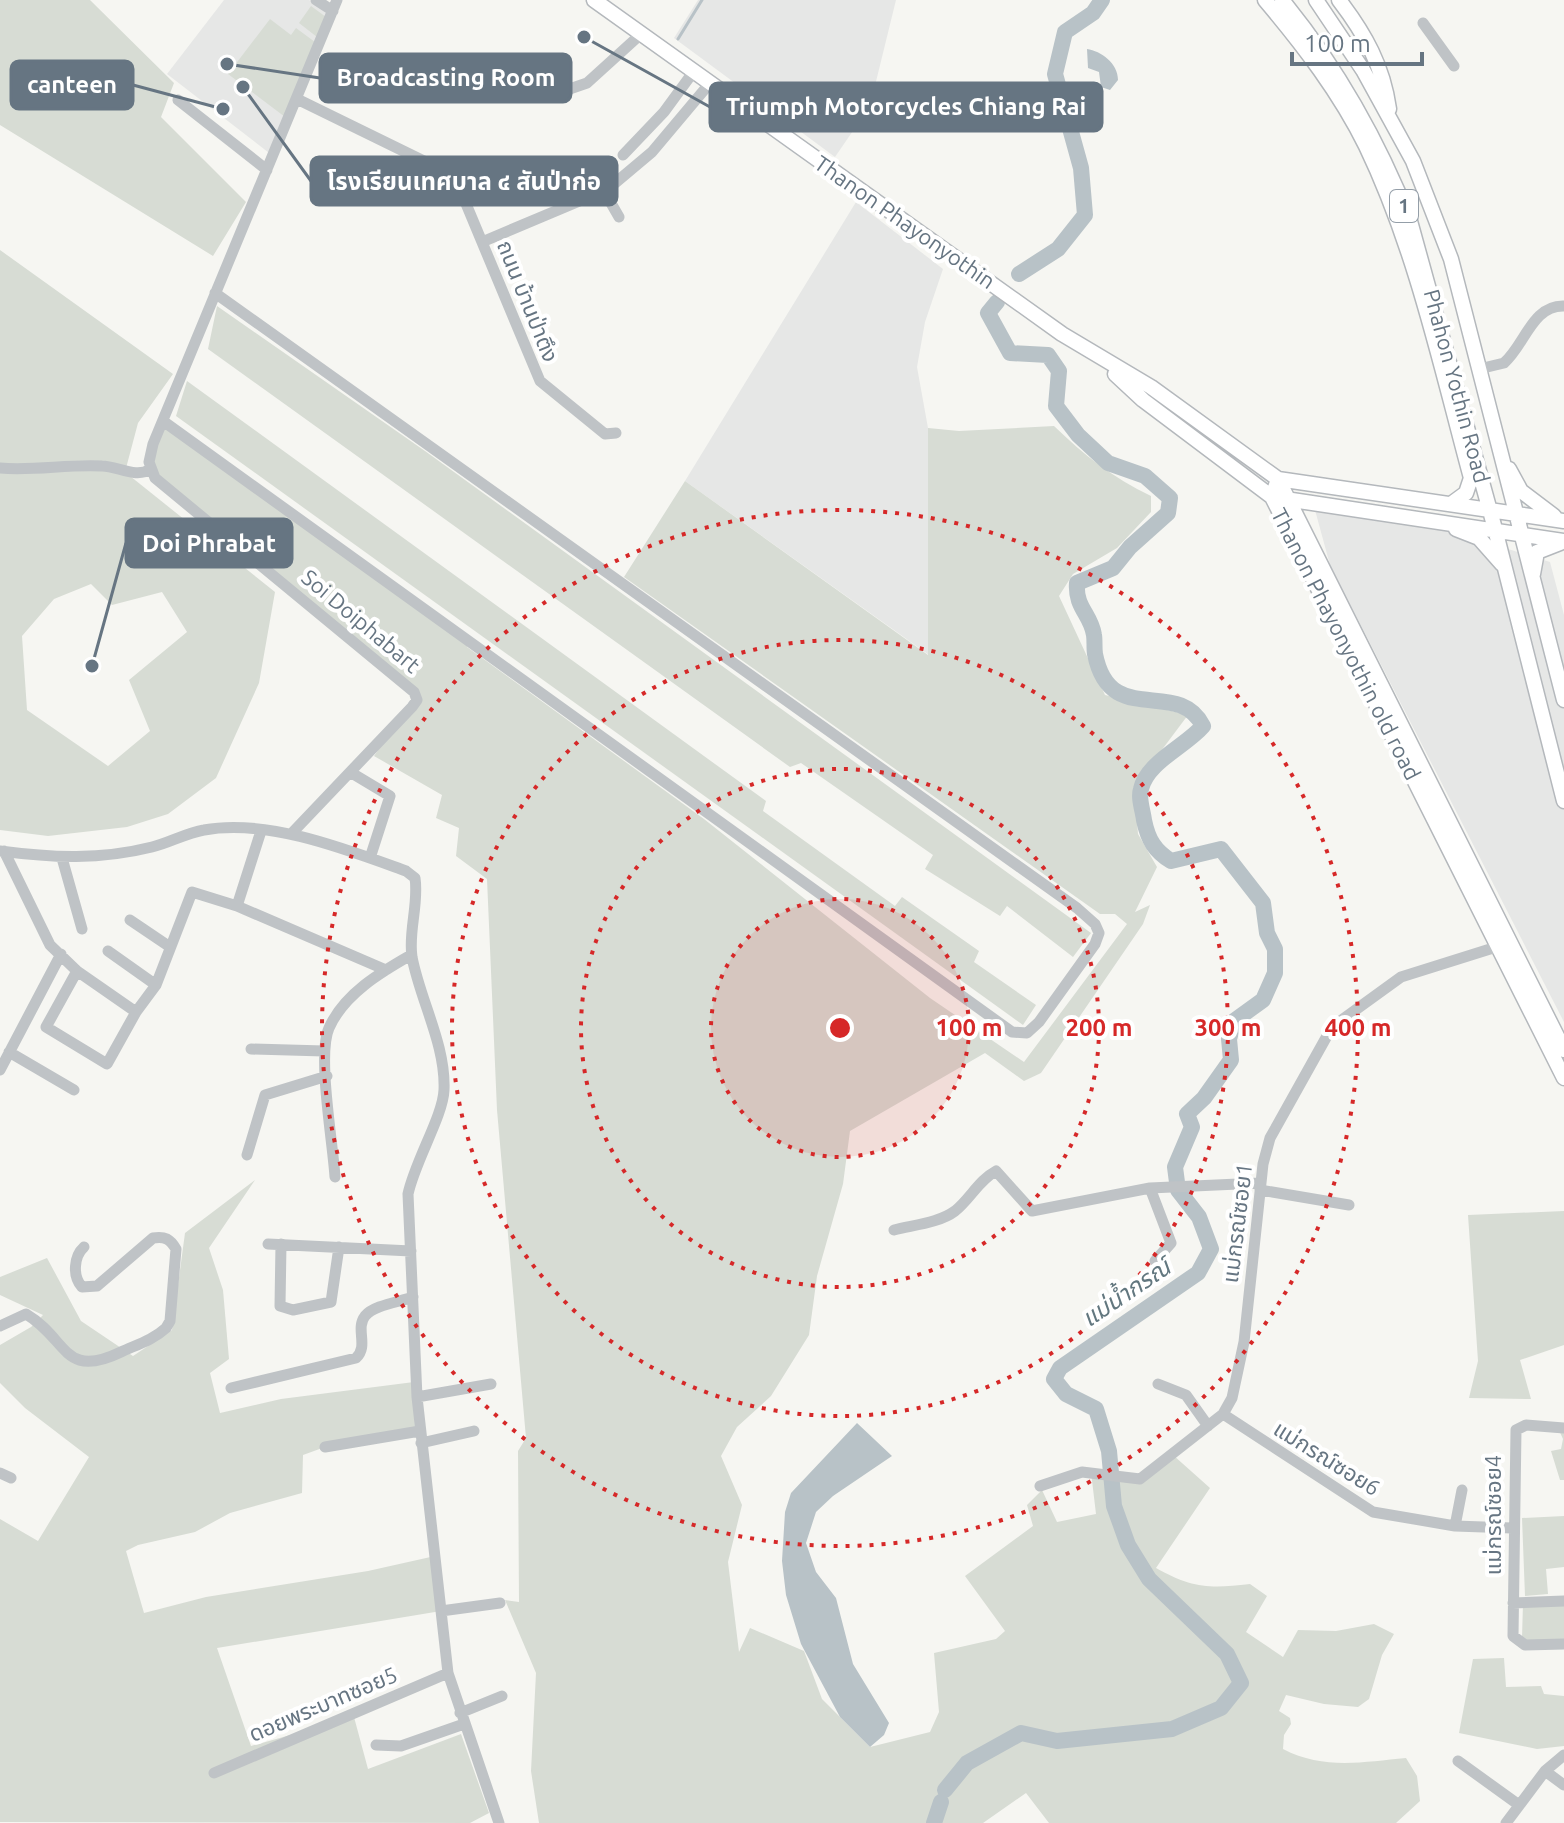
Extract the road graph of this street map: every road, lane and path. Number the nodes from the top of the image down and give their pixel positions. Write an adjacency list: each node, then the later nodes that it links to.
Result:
1 (316, 0): 7 (street)
2 (594, 0): 9 (main road, Thanon Phayonyothin)
3 (1265, 0): 23 (main road, 1)
4 (1282, 0): 25 (main road, Phahon Yothin Road / 1)
5 (1316, 0): 16 (main road, Phahon Yothin Road / 1)
6 (1339, 0): 16 (main road, 1)
7 (335, 6): 14 (street)
8 (1423, 23): 10 (street)
9 (641, 34): 11 (main road, Thanon Phayonyothin); 13 (street)
10 (1454, 66)
11 (694, 71): 12 (main road, Thanon Phayonyothin); 17 (street)
12 (710, 83): 19 (street); 26 (main road, Thanon Phayonyothin)
13 (558, 93)
14 (297, 99): 18 (street); 21 (street, ถนน บ้านป่าตึง)
15 (178, 100): 18 (street)
16 (1390, 117): 27 (main road, Phahon Yothin Road / 1)
17 (623, 155)
18 (267, 170): 22 (street)
19 (606, 190): 20 (street); 21 (street)
20 (619, 217)
21 (482, 242): 29 (street, ถนน บ้านป่าตึง)
22 (215, 293): 28 (street); 28 (street)
23 (1425, 306): 25 (main road); 37 (main road, 1)
24 (1564, 306): 27 (street)
25 (1444, 337): 38 (main road, Phahon Yothin Road / 1)
26 (1099, 359): 33 (main road, Thanon Phayonyothin); 34 (main road, Thanon Phayonyothin)
27 (1479, 369): 30 (main road, Phahon Yothin Road / 1)
28 (163, 421): 32 (street)
29 (616, 433)
30 (1495, 435): 39 (main road, Phahon Yothin Road / 1); 41 (main road)
31 (0, 468): 32 (street)
32 (150, 469): 49 (street, Soi Doiphabart)
33 (1278, 479): 34 (main road, Thanon Phayonyothin old road); 35 (main road, Thanon Phayonyothin old road); 37 (main road, Thanon Phayonyothin)
34 (1272, 497): 35 (main road, Thanon Phayonyothin); 59 (main road, Thanon Phayonyothin old road)
35 (1289, 501): 36 (main road, Thanon Phayonyothin); 42 (main road, Thanon Phayonyothin old road)
36 (1318, 502): 40 (main road, Thanon Phayonyothin); 42 (main road)
37 (1451, 504): 38 (main road, Thanon Phayonyothin)
38 (1490, 509): 39 (main road, Thanon Phayonyothin); 43 (main road, Phahon Yothin Road / 1)
39 (1513, 512): 41 (main road, Thanon Phayonyothin); 44 (main road, Phahon Yothin Road / 1)
40 (1435, 520): 43 (main road, Thanon Phayonyothin); 46 (main road)
41 (1563, 521)
42 (1301, 527): 59 (main road, Thanon Phayonyothin old road)
43 (1495, 529): 44 (main road, Thanon Phayonyothin); 46 (main road, Phahon Yothin Road / 1)
44 (1519, 534): 45 (main road, Thanon Phayonyothin); 47 (main road, Phahon Yothin Road / 1)
45 (1564, 542): 47 (main road)
46 (1505, 567): 50 (main road, Phahon Yothin Road / 1)
47 (1534, 583): 48 (main road, Phahon Yothin Road / 1)
48 (1564, 700)
49 (350, 772): 52 (street, Soi Doiphabart); 55 (street)
50 (1564, 801)
51 (261, 831): 52 (street); 54 (street); 56 (street)
52 (292, 833): 55 (street)
53 (2, 851): 54 (street); 62 (street)
54 (62, 858): 58 (street)
55 (370, 858): 63 (street)
56 (237, 906): 60 (street); 64 (street)
57 (130, 920): 60 (street)
58 (82, 929)
59 (1504, 945): 69 (main road, Thanon Phayonyothin old road); 74 (main road, Thanon Phayonyothin old road); 78 (street, แม่กรณ์ซอย1)
60 (170, 947): 66 (street)
61 (108, 951): 66 (street)
62 (61, 954): 65 (street); 71 (street)
63 (411, 955): 64 (street); 86 (street)
64 (386, 970): 70 (street)
65 (77, 971): 67 (street); 67 (street)
66 (156, 985): 67 (street)
67 (136, 1012)
68 (251, 1049): 70 (street)
69 (1564, 1050)
70 (324, 1051): 73 (street)
71 (9, 1052): 72 (street); 75 (street)
72 (0, 1070)
73 (327, 1076): 76 (street); 77 (street)
74 (1564, 1078)
75 (74, 1090)
76 (247, 1155)
77 (335, 1177)
78 (1260, 1186): 79 (street); 80 (street); 94 (street, แม่กรณ์ซอย1)
79 (1150, 1188): 81 (street); 87 (street)
80 (1349, 1205)
81 (894, 1230)
82 (268, 1244): 83 (street)
83 (281, 1244): 85 (street); 85 (street)
84 (84, 1247): 89 (street)
85 (339, 1247): 86 (street)
86 (411, 1251): 88 (street)
87 (1155, 1261)
88 (413, 1297): 92 (street); 93 (street)
89 (0, 1326)
90 (491, 1384): 93 (street)
91 (1158, 1384): 95 (street)
92 (231, 1388)
93 (417, 1397): 98 (street)
94 (1223, 1414): 95 (street); 102 (street, แม่กรณ์ซอย6)
95 (1208, 1426): 100 (street)
96 (1564, 1428): 103 (street, แม่กรณ์ซอย4)
97 (474, 1431): 98 (street)
98 (421, 1437): 99 (street); 107 (street)
99 (325, 1447)
100 (1040, 1486)
101 (1462, 1490): 102 (street)
102 (1455, 1526): 103 (street, แม่กรณ์ซอย6)
103 (1512, 1528): 106 (street, แม่กรณ์ซอย4)
104 (1564, 1601): 106 (street)
105 (500, 1603): 107 (street)
106 (1513, 1603): 108 (street)
107 (441, 1611): 109 (street)
108 (1564, 1644)
109 (448, 1673): 111 (street); 116 (street, ดอยพระบาทซอย5)
110 (502, 1696): 111 (street)
111 (462, 1718): 112 (street); 119 (street)
112 (376, 1745)
113 (1564, 1755): 115 (street)
114 (1458, 1761): 118 (street)
115 (1545, 1771): 117 (street); 118 (street)
116 (214, 1773)
117 (1564, 1785)
118 (1519, 1805): 120 (street)
119 (499, 1823)
120 (1506, 1823)

